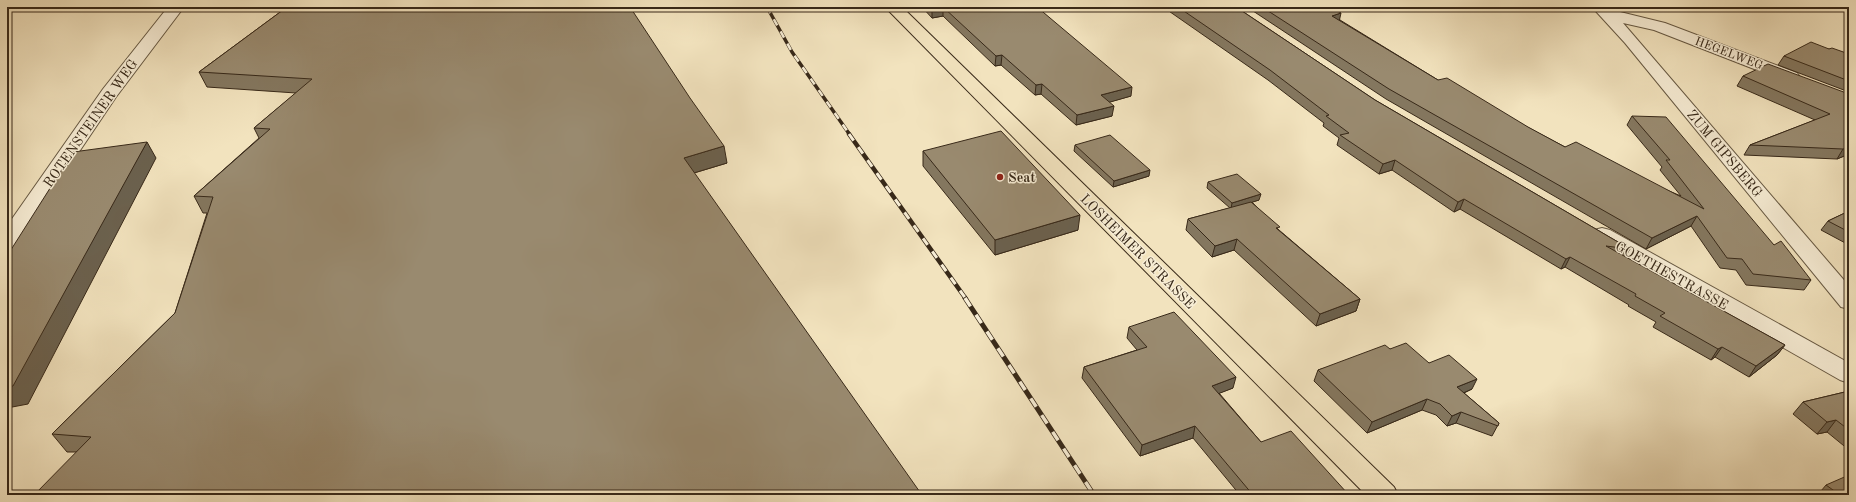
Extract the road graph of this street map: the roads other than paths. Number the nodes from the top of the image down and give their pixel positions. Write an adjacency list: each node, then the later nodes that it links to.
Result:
1 (176, 7): 6 (street, ROTENSTEINER WEG)
2 (893, 7): 9 (main road, LOSHEIMER STRASSE)
3 (1604, 10): 4 (street, HEGELWEG); 7 (street, ZUM GIPSBERG)
4 (1805, 83)
5 (1585, 225): 8 (street, GOETHESTRASSE)
6 (7, 242)
7 (1849, 301)
8 (1849, 374)
9 (1384, 495)

